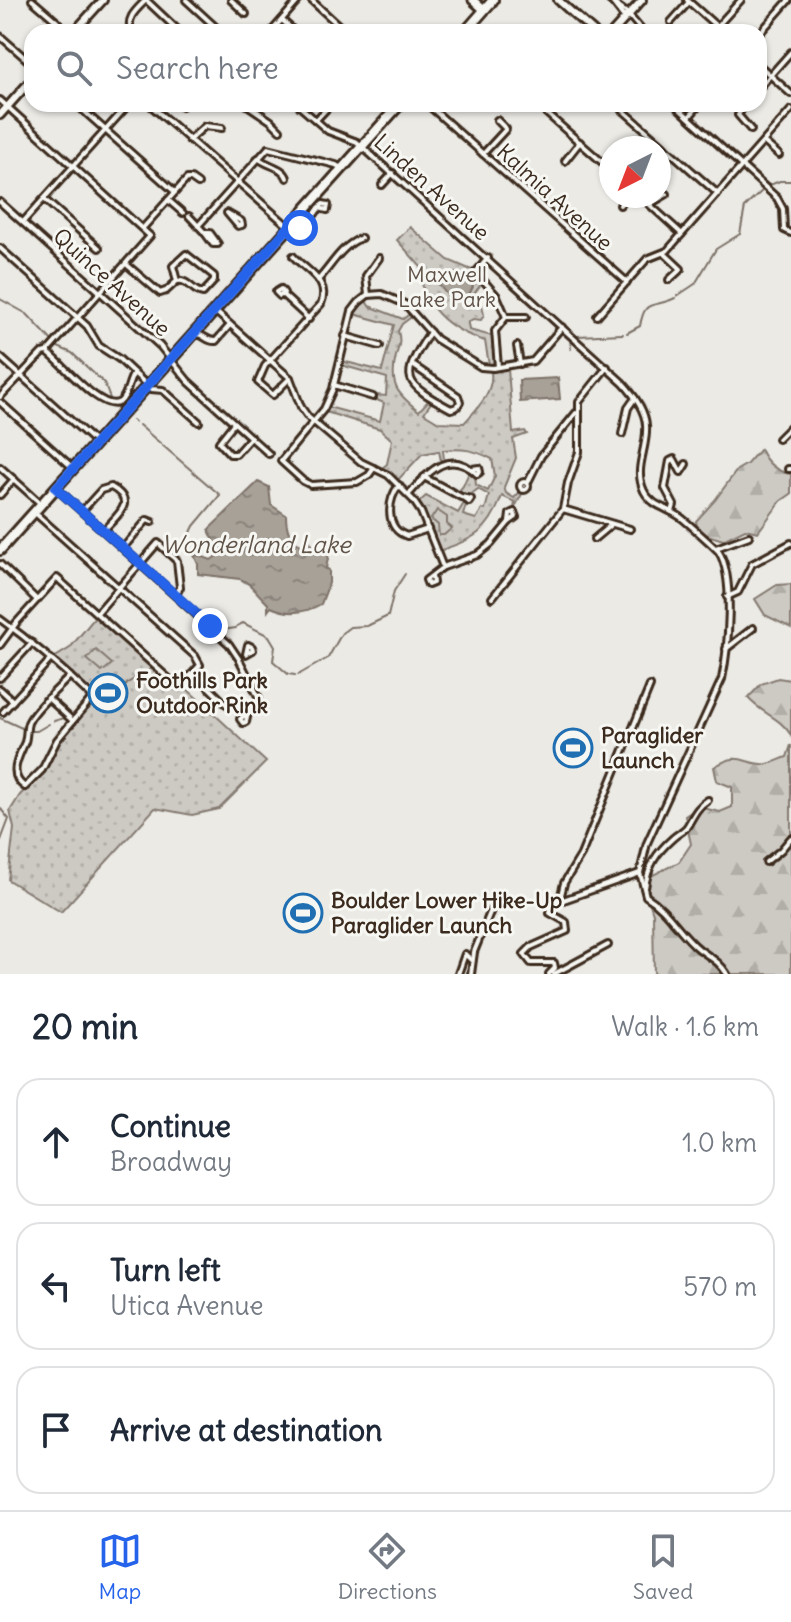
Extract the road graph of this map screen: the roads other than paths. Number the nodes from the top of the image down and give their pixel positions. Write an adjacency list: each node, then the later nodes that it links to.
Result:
1 (32, 0): 21 (street)
2 (103, 0): 22 (street)
3 (146, 0): 23 (street); 24 (street)
4 (186, 0): 25 (street)
5 (231, 0): 17 (street)
6 (299, 0): 19 (street)
7 (311, 0): 28 (street)
8 (473, 0): 16 (main road)
9 (493, 0): 16 (main road)
10 (558, 0): 30 (street)
11 (642, 0): 18 (street)
12 (741, 0): 34 (street)
13 (789, 0): 35 (street)
14 (689, 1): 20 (street); 33 (street)
15 (611, 2): 18 (street)
16 (484, 10): 29 (main road)
17 (246, 14)
18 (627, 16): 31 (street); 32 (street)
19 (282, 20): 26 (street); 27 (street)
20 (671, 22)
21 (61, 24)
22 (79, 24)
23 (131, 24)
24 (172, 24)
25 (212, 24)
26 (278, 24)
27 (286, 24)
28 (337, 24)
29 (472, 24)
30 (585, 24)
31 (620, 24)
32 (635, 24)
33 (714, 24)
34 (720, 24)
35 (767, 25)
36 (0, 36): 38 (street)
37 (791, 52): 40 (street)
38 (24, 57)
39 (767, 72): 40 (street)
40 (770, 75): 41 (street); 43 (street)
41 (767, 79)
42 (24, 88): 45 (street)
43 (791, 94)
44 (0, 100): 45 (street)
45 (7, 106): 60 (street); 77 (street)
46 (791, 110): 70 (street)
47 (85, 112): 65 (street)
48 (122, 112): 65 (street)
49 (157, 112): 68 (street)
50 (256, 112): 66 (street)
51 (305, 112): 63 (street, Linden Avenue)
52 (323, 112): 63 (street)
53 (393, 112): 71 (main road)
54 (436, 112): 72 (street, Kalmia Avenue)
55 (545, 112): 69 (street)
56 (625, 112): 86 (street)
57 (683, 112): 61 (street)
58 (693, 112): 61 (street)
59 (739, 112): 67 (street)
60 (0, 115)
61 (689, 117): 78 (street)
62 (497, 120): 72 (street)
63 (315, 121): 71 (street, Linden Avenue)
64 (222, 128): 68 (street)
65 (106, 130): 77 (street); 85 (street)
66 (280, 130)
67 (751, 130)
68 (189, 140): 82 (street)
69 (580, 142): 75 (street); 76 (street)
70 (764, 142): 73 (street); 78 (street)
71 (362, 146): 79 (main road); 80 (street, Linden Avenue)
72 (483, 154): 112 (street, Kalmia Avenue)
73 (779, 155)
74 (258, 158): 79 (street); 81 (street); 82 (street)
75 (599, 159)
76 (565, 161)
77 (73, 166): 87 (street); 96 (street)
78 (744, 166): 86 (street); 99 (street)
79 (341, 169): 97 (main road)
80 (393, 173): 84 (street); 107 (street, Linden Avenue)
81 (287, 178)
82 (237, 182): 90 (street); 97 (street)
83 (198, 184): 85 (street)
84 (382, 185)
85 (175, 192): 88 (street)
86 (718, 194): 100 (street)
87 (44, 199): 94 (street); 103 (street)
88 (168, 200): 95 (street); 96 (street)
89 (0, 202): 94 (street, Quince Avenue)
90 (218, 203): 93 (street); 95 (street)
91 (319, 208): 97 (street)
92 (654, 208): 100 (street)
93 (227, 213)
94 (23, 222): 113 (street, Quince Avenue)
95 (198, 226): 98 (street)
96 (143, 228): 108 (street)
97 (292, 230): 116 (main road)
98 (205, 233)
99 (791, 233)
100 (682, 234): 104 (street)
101 (361, 238): 109 (street)
102 (0, 248): 120 (street)
103 (99, 248)
104 (664, 253): 110 (street); 112 (street)
105 (293, 256): 109 (street)
106 (379, 258): 115 (street)
107 (488, 258): 118 (street); 123 (street, Linden Avenue)
108 (126, 264): 111 (street); 113 (street)
109 (318, 280): 121 (street)
110 (669, 280)
111 (177, 281): 111 (street)
112 (627, 282): 117 (street)
113 (100, 293): 120 (street); 131 (street, Quince Avenue)
114 (283, 295): 121 (street)
115 (368, 295): 125 (street); 126 (street)
116 (214, 311): 122 (street); 124 (main road)
117 (597, 316)
118 (506, 317): 119 (street); 134 (street)
119 (526, 317)
120 (78, 318): 129 (street); 137 (street)
121 (309, 319): 132 (street)
122 (230, 325): 124 (street); 132 (street)
123 (563, 327): 133 (street); 135 (street, Linden Avenue)
124 (199, 331): 131 (main road)
125 (430, 332): 134 (street); 136 (street)
126 (345, 336): 127 (street); 141 (street)
127 (380, 346)
128 (517, 346): 133 (street)
129 (47, 352): 137 (street); 138 (street)
130 (0, 357): 138 (street)
131 (171, 359): 140 (main road); 148 (street, Quince Avenue)
132 (270, 360): 139 (street); 139 (street)
133 (520, 364): 134 (street)
134 (498, 367)
135 (607, 367): 143 (street, Linden Avenue); 145 (street)
136 (412, 369): 136 (street)
137 (134, 373): 140 (street)
138 (21, 376): 144 (street); 153 (street)
139 (290, 378): 147 (street)
140 (148, 385): 146 (street); 153 (main road)
141 (334, 385): 142 (street); 147 (street)
142 (373, 397)
143 (635, 398): 150 (street); 172 (street, Linden Avenue)
144 (0, 399): 157 (street)
145 (577, 410): 162 (street); 169 (street)
146 (199, 422)
147 (314, 422): 158 (street); 158 (street)
148 (235, 423): 151 (street, Quince Avenue); 151 (street)
149 (791, 426): 152 (street)
150 (622, 434)
151 (251, 437): 154 (street, Quince Avenue)
152 (778, 439)
153 (96, 443): 157 (main road)
154 (269, 454)
155 (686, 464): 172 (street)
156 (0, 467): 161 (street)
157 (73, 468): 164 (main road)
158 (374, 468): 163 (street)
159 (472, 469): 160 (street)
160 (424, 477): 165 (street); 167 (street)
161 (14, 479): 166 (street); 168 (street)
162 (528, 482)
163 (399, 485): 165 (street); 176 (street)
164 (56, 488): 168 (main road); 170 (street)
165 (409, 494): 176 (street)
166 (0, 495)
167 (464, 498)
168 (41, 504): 171 (main road)
169 (563, 509): 175 (street); 192 (street)
170 (82, 511): 178 (street); 178 (street)
171 (34, 512): 184 (main road); 189 (street)
172 (672, 512): 183 (street)
173 (147, 519): 182 (street)
174 (509, 522): 187 (street)
175 (612, 524): 177 (street); 180 (street)
176 (428, 529): 187 (street)
177 (630, 529)
178 (104, 530): 182 (street)
179 (749, 536): 183 (street)
180 (594, 539)
181 (791, 543): 191 (street)
182 (123, 548): 185 (street)
183 (716, 548): 191 (street)
184 (0, 550)
185 (141, 563): 189 (street); 190 (street); 190 (street)
186 (0, 564): 193 (street)
187 (443, 567): 188 (street)
188 (432, 576)
189 (119, 588): 194 (street); 204 (street)
190 (176, 595): 203 (street)
191 (727, 597): 200 (street)
192 (492, 598)
193 (37, 600): 194 (street); 196 (street)
194 (97, 613): 204 (street)
195 (0, 619): 196 (street)
196 (13, 628): 198 (street); 199 (street)
197 (753, 628): 200 (street)
198 (32, 643): 202 (street); 206 (street)
199 (0, 645)
200 (726, 649): 218 (street)
201 (246, 654): 203 (street)
202 (51, 659): 205 (street); 210 (street)
203 (239, 659): 213 (street)
204 (194, 673): 211 (street)
205 (70, 676): 209 (street); 214 (street)
206 (0, 678)
207 (650, 686): 220 (street)
208 (0, 689): 210 (street)
209 (49, 699): 214 (street); 214 (street)
210 (13, 701): 212 (street)
211 (226, 704)
212 (3, 712)
213 (248, 713)
214 (73, 721)
215 (708, 800): 219 (street)
216 (791, 838): 217 (street)
217 (766, 862)
218 (640, 873): 219 (street); 220 (street)
219 (644, 892): 227 (street)
220 (560, 899): 226 (street)
221 (491, 910): 223 (street)
222 (608, 945): 226 (street)
223 (472, 962): 224 (street); 225 (street)
224 (458, 974)
225 (471, 974)
226 (552, 974)
227 (727, 974)

